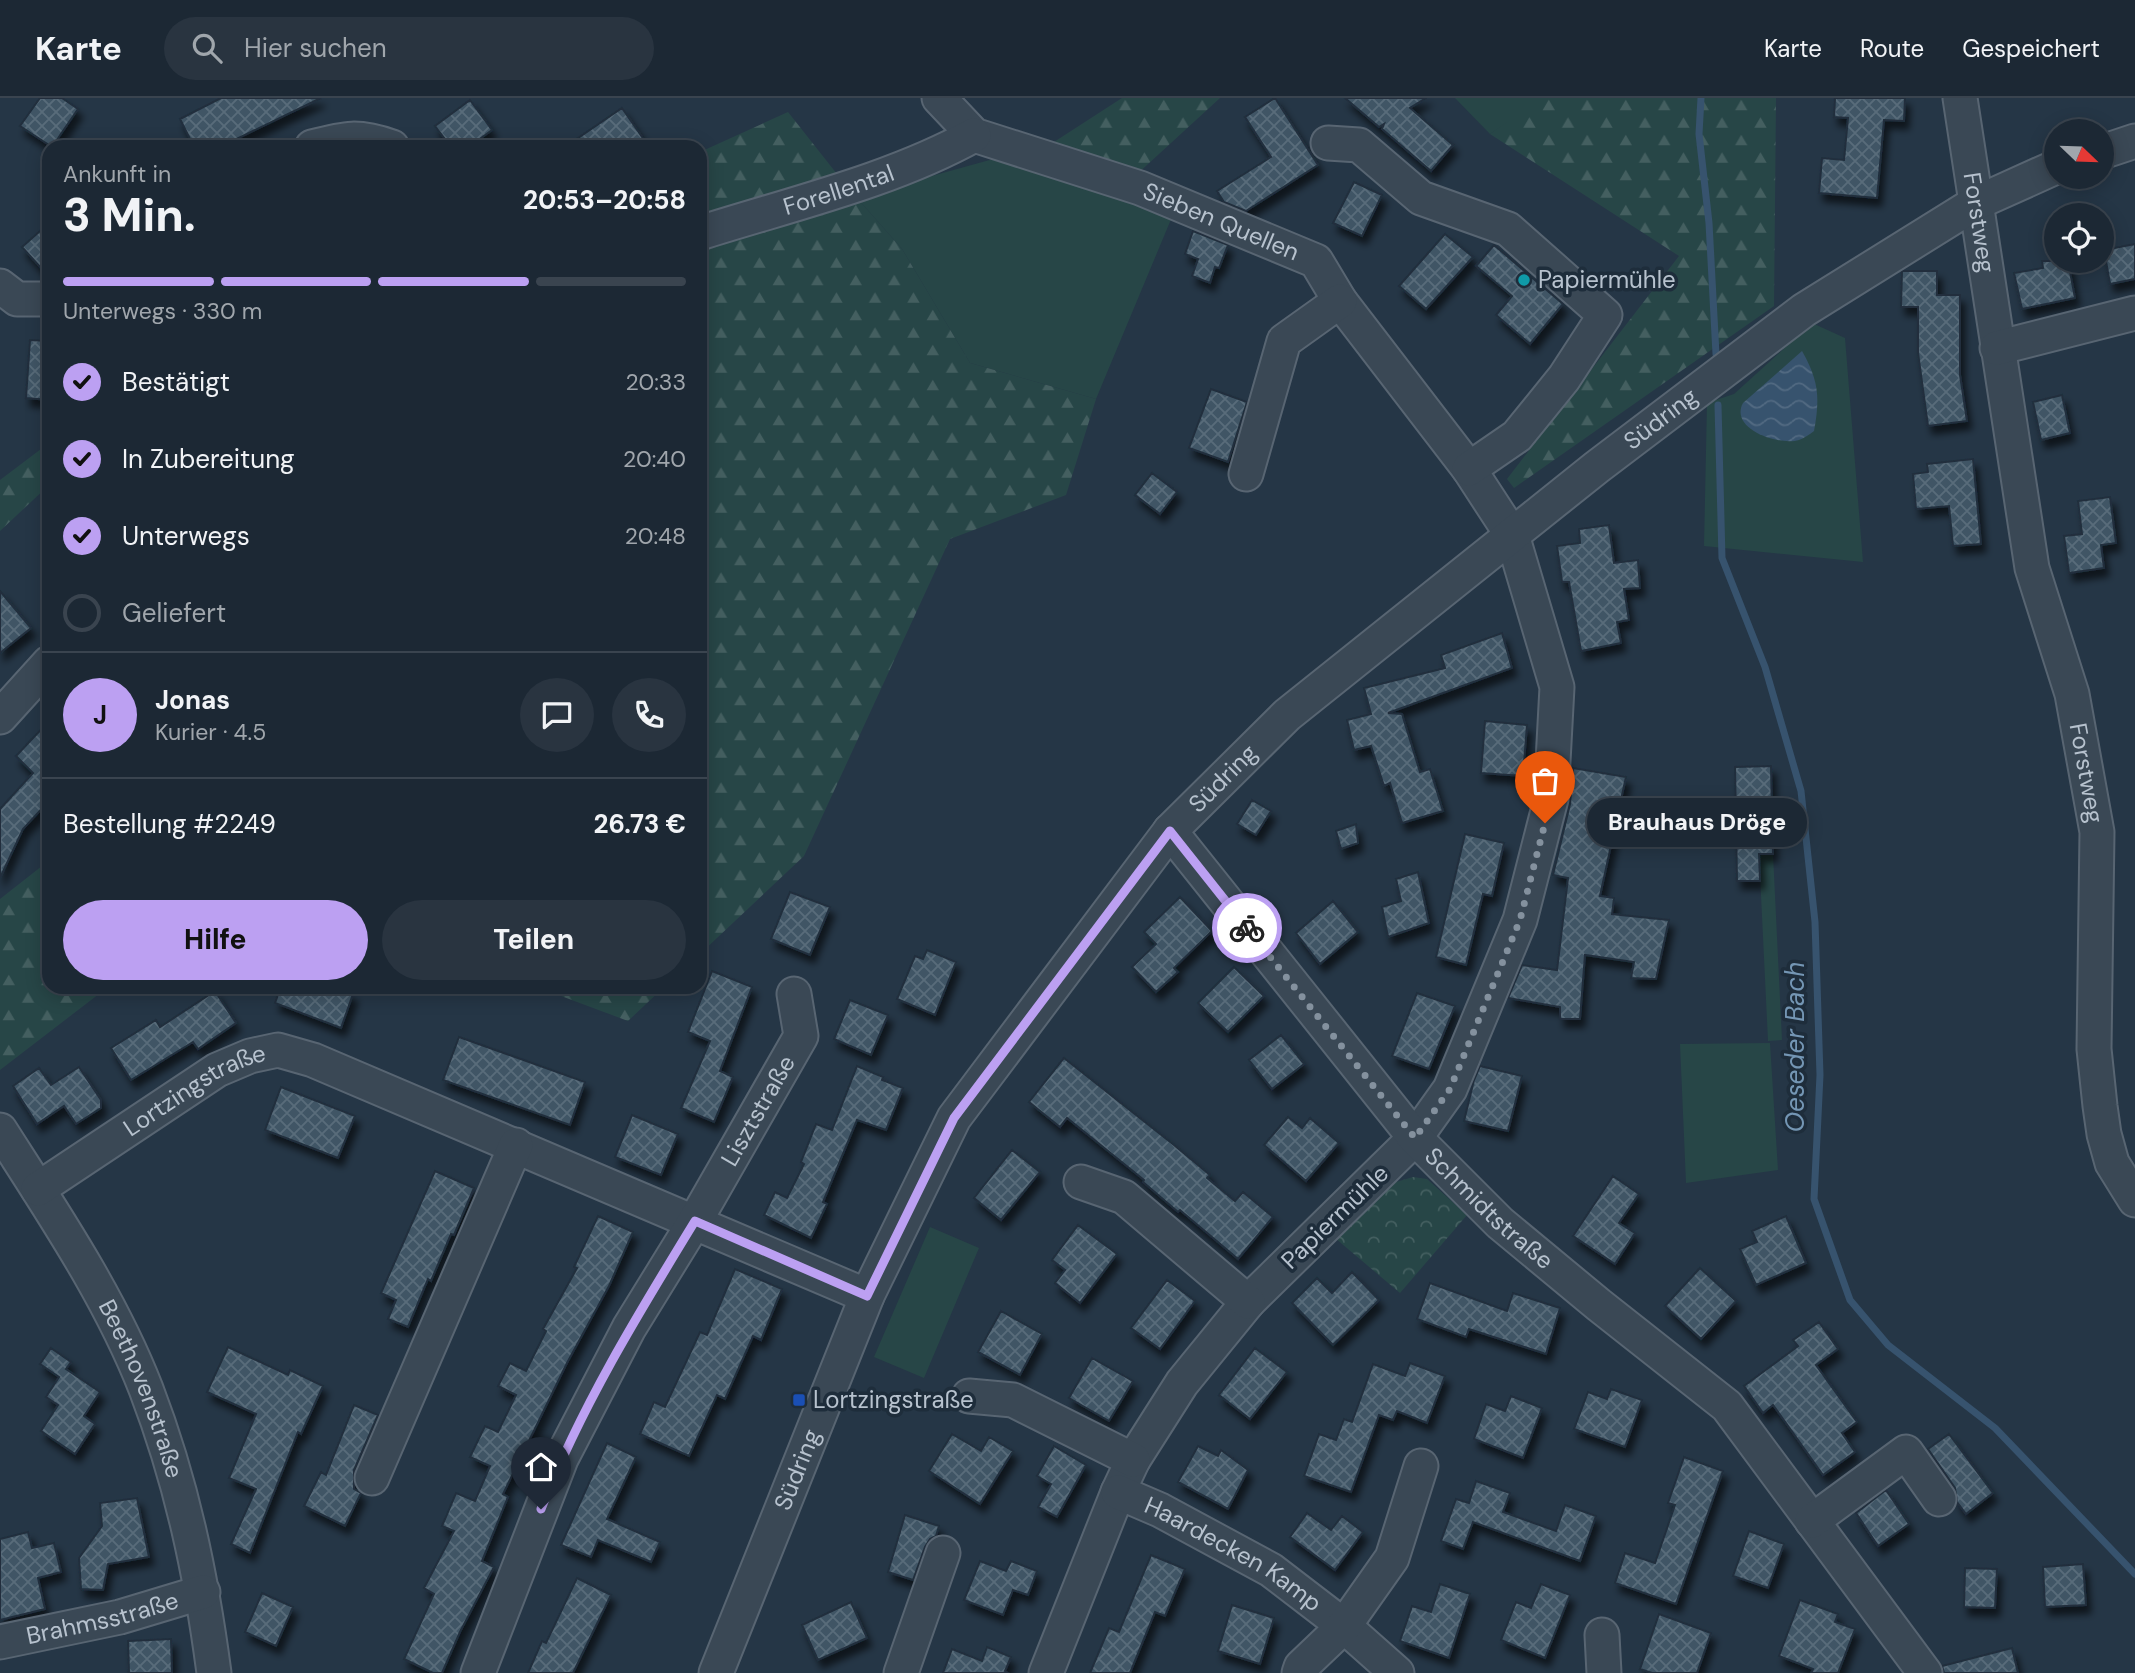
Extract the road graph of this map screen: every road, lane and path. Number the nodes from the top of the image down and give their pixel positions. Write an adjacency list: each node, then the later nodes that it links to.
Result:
1 (939, 98): 3 (street, Sieben Quellen)
2 (1960, 98): 10 (street, Forstweg)
3 (974, 135): 11 (street, Forellental); 14 (street, Sieben Quellen)
4 (337, 140): 5 (street)
5 (372, 140)
6 (2135, 141): 8 (street)
7 (1328, 143): 17 (street)
8 (2114, 148)
9 (2044, 172): 10 (street, Südring)
10 (1976, 203): 16 (street, Forstweg); 19 (street, Südring)
11 (707, 231)
12 (0, 286): 13 (street)
13 (42, 299)
14 (1340, 302): 17 (street, Sieben Quellen); 18 (street)
15 (2135, 313): 16 (street)
16 (1997, 348): 29 (street, Forstweg)
17 (1469, 469): 19 (street, Sieben Quellen)
18 (1246, 474)
19 (1512, 535): 22 (street, Südring); 25 (street, Papiermühle)
20 (42, 671): 21 (street)
21 (0, 717)
22 (1170, 831): 25 (street, Schmidtstraße); 31 (street, Südring)
23 (794, 994): 30 (street, Lisztstraße)
24 (0, 1130): 28 (street, Beethovenstraße)
25 (1415, 1138): 32 (street, Papiermühle); 39 (street, Schmidtstraße)
26 (516, 1145): 28 (street, Lortzingstraße); 30 (street, Lortzingstraße); 36 (street)
27 (1081, 1182): 32 (street)
28 (37, 1189): 41 (street, Beethovenstraße)
29 (2135, 1200)
30 (695, 1221): 31 (street, Lortzingstraße); 46 (street, Lisztstraße)
31 (867, 1296): 47 (street, Südring)
32 (1248, 1302): 34 (street, Papiermühle)
33 (970, 1396): 34 (street)
34 (1133, 1460): 37 (street, Papiermühle)
35 (1421, 1466): 42 (street, Haardecken Kamp)
36 (372, 1478)
37 (1118, 1492): 42 (street, Haardecken Kamp); 49 (street, Papiermühle)
38 (1939, 1499): 39 (street)
39 (1812, 1521): 53 (street, Schmidtstraße)
40 (943, 1553): 48 (street)
41 (203, 1592): 44 (street, Brahmsstraße); 45 (street, Beethovenstraße)
42 (1344, 1626): 50 (street); 51 (street, Haardecken Kamp)
43 (1602, 1635): 52 (street)
44 (0, 1642)
45 (214, 1673)
46 (478, 1673)
47 (716, 1673)
48 (901, 1673)
49 (1046, 1673)
50 (1299, 1673)
51 (1397, 1673)
52 (1604, 1673)
53 (1925, 1673)

